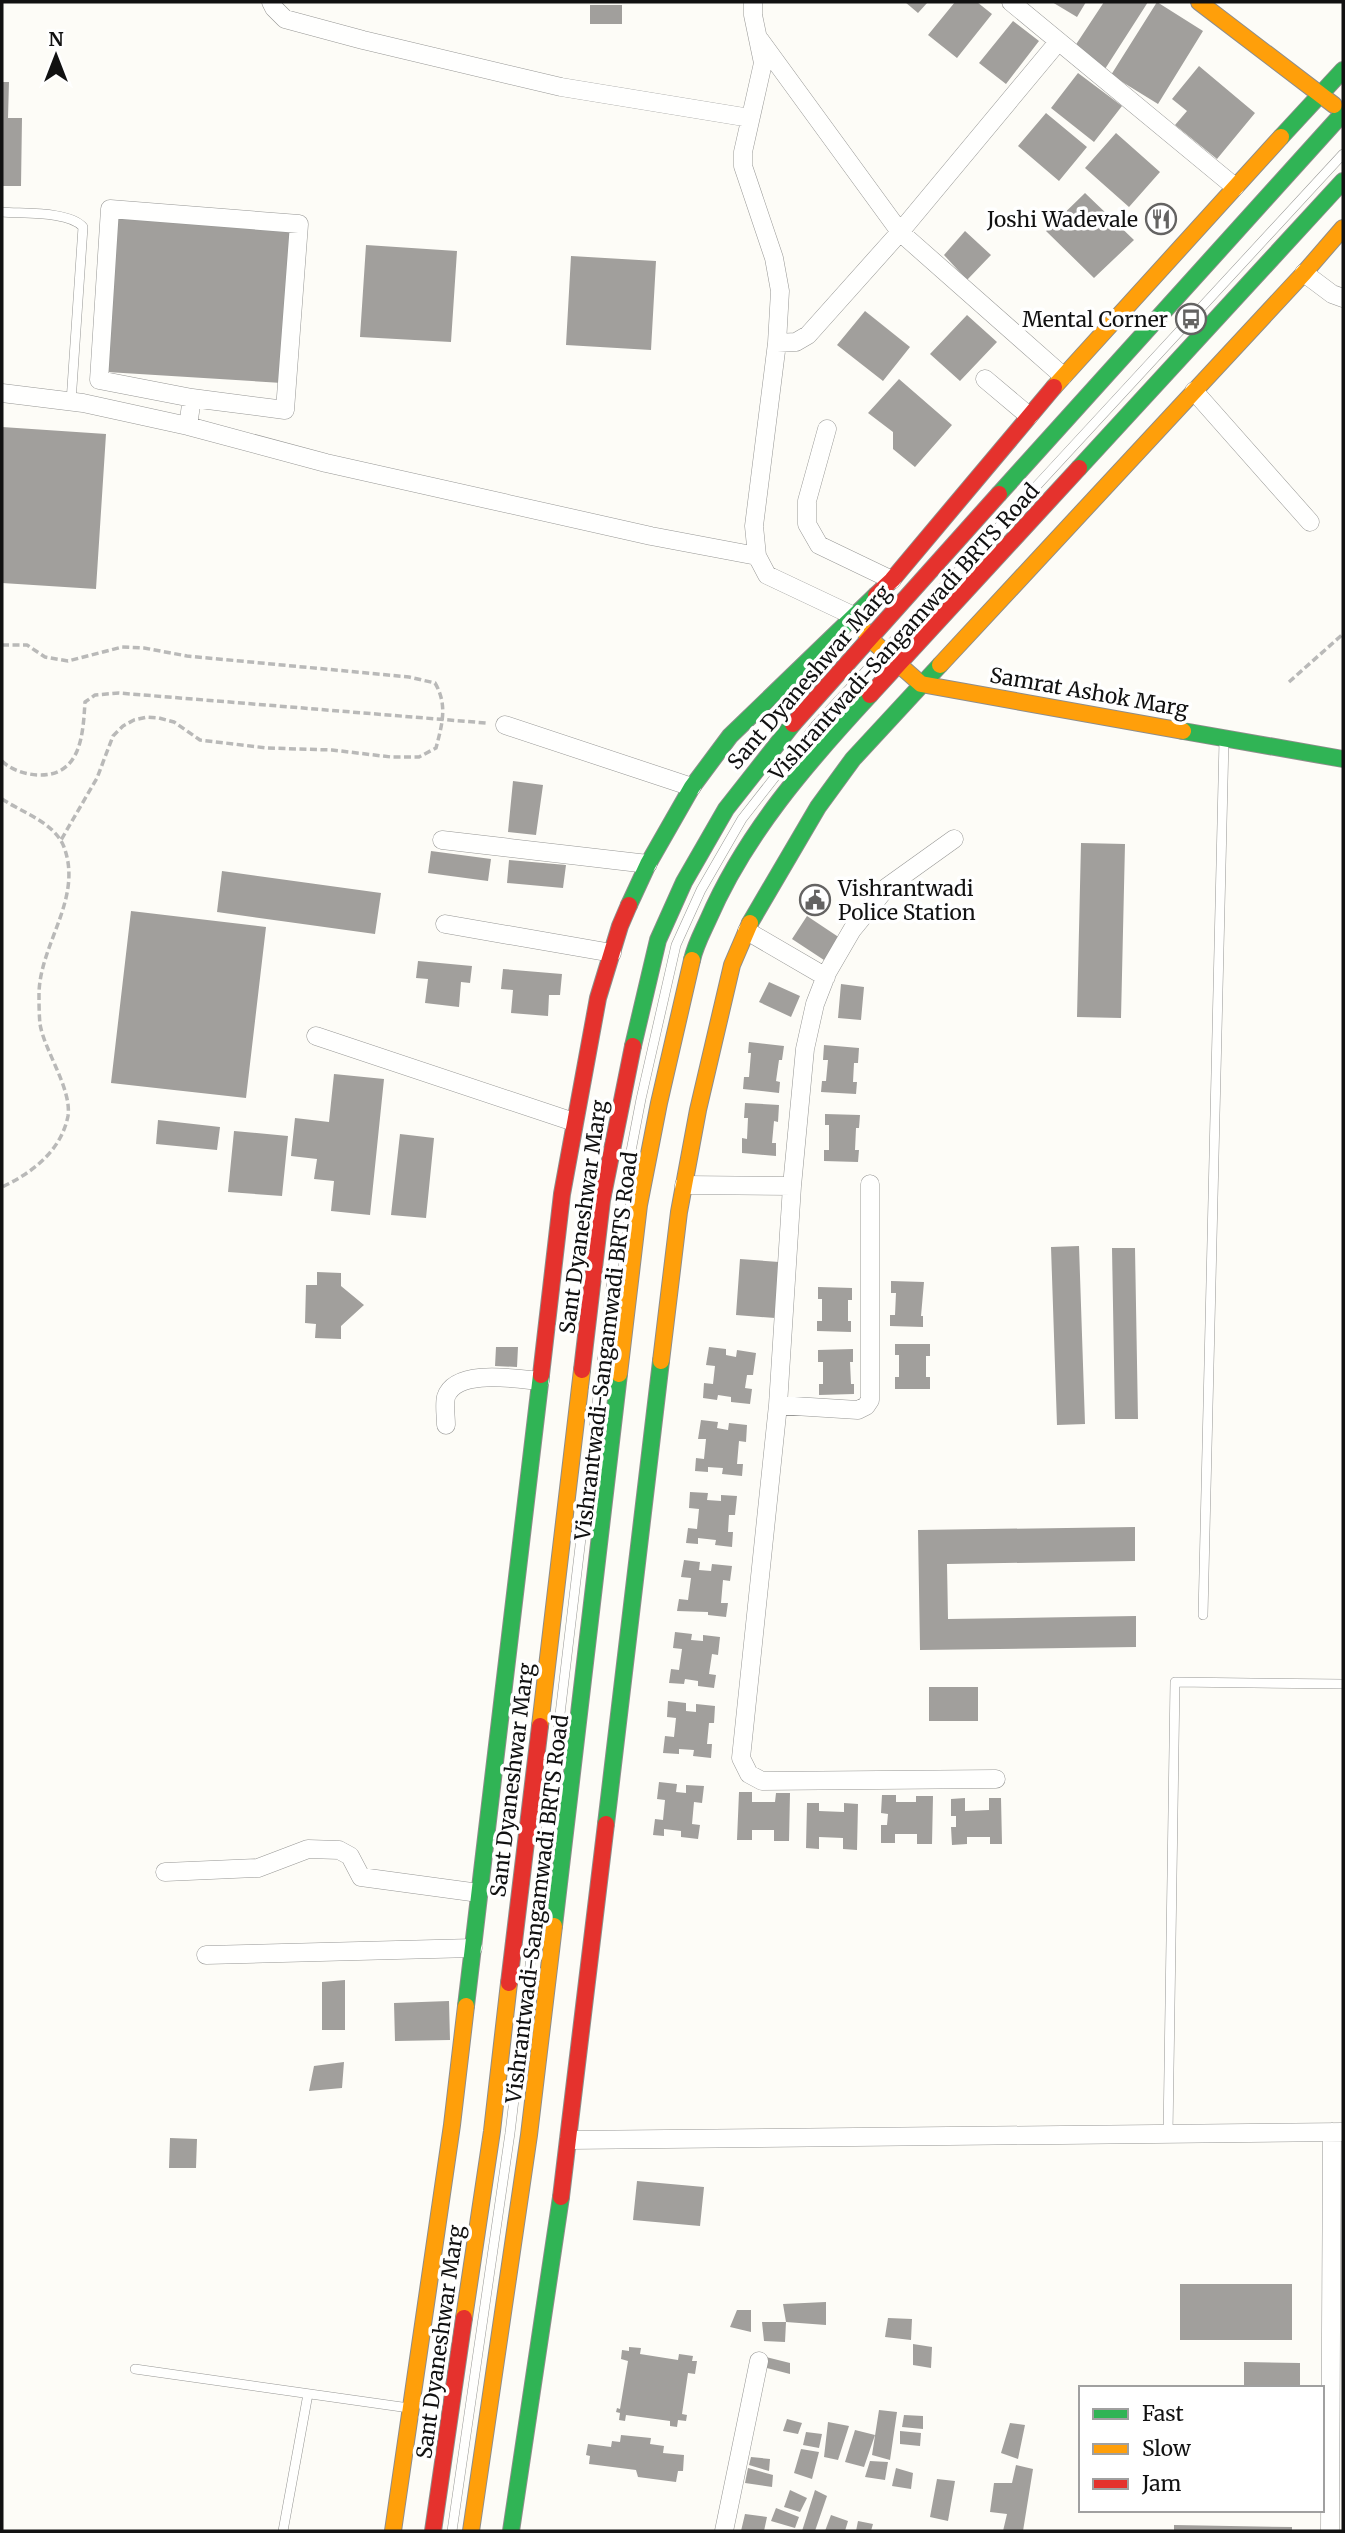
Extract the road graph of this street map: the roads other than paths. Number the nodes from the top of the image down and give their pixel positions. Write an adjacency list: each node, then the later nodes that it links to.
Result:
1 (271, 2): 10 (street)
2 (753, 2): 5 (street)
3 (1011, 2): 6 (street)
4 (1199, 2): 8 (street)
5 (759, 37): 10 (street); 16 (street)
6 (1058, 42): 13 (street); 16 (street)
7 (1343, 69): 8 (street)
8 (1321, 94): 9 (street); 13 (street)
9 (1343, 113): 33 (street, Sant Dyaneshwar Marg)
10 (750, 118): 19 (street)
11 (1343, 154): 34 (lane, Vishrantwadi-Sangamwadi BRTS Road)
12 (1343, 181): 35 (street)
13 (1235, 187): 20 (street)
14 (2, 212): 25 (lane)
15 (1343, 228): 17 (street)
16 (900, 232): 19 (street); 20 (street)
17 (1304, 273): 18 (street); 22 (street)
18 (1343, 298)
19 (777, 344): 30 (street)
20 (1063, 376): 26 (street)
21 (985, 379): 26 (street)
22 (1194, 391): 29 (street); 36 (street)
23 (2, 393): 25 (street)
24 (192, 398): 24 (street); 27 (street)
25 (71, 402): 27 (street)
26 (1029, 416): 31 (street)
27 (187, 426): 30 (street)
28 (827, 429): 31 (street)
29 (1310, 522)
30 (757, 556): 32 (street)
31 (892, 580): 32 (street)
32 (856, 617): 33 (street); 40 (street)
33 (869, 638): 34 (street); 73 (street, Sant Dyaneshwar Marg)
34 (883, 651): 35 (street); 74 (lane, Vishrantwadi-Sangamwadi BRTS Road)
35 (897, 663): 36 (street); 75 (street)
36 (921, 684): 38 (street, Samrat Ashok Marg); 45 (street)
37 (505, 725): 40 (street)
38 (1224, 738): 39 (street, Samrat Ashok Marg); 56 (lane)
39 (1343, 759)
40 (692, 787): 43 (street)
41 (442, 839): 43 (street)
42 (954, 839): 47 (street)
43 (648, 864): 46 (street)
44 (445, 924): 46 (street)
45 (747, 931): 47 (street); 51 (street)
46 (612, 953): 49 (street)
47 (826, 977): 52 (street)
48 (316, 1035): 49 (street)
49 (574, 1122): 53 (street)
50 (870, 1184): 54 (street)
51 (684, 1185): 52 (street); 65 (street)
52 (792, 1186): 54 (street)
53 (540, 1381): 55 (street); 60 (street)
54 (778, 1405): 58 (street)
55 (446, 1425)
56 (1203, 1615)
57 (1343, 1684): 64 (lane)
58 (996, 1779)
59 (165, 1872): 60 (street)
60 (479, 1893): 61 (street)
61 (473, 1948): 62 (street); 69 (street)
62 (206, 1955)
63 (1338, 2132): 64 (street); 70 (street)
64 (1168, 2134): 65 (street)
65 (569, 2140): 76 (street)
66 (759, 2361): 77 (street)
67 (135, 2369): 68 (lane)
68 (308, 2394): 69 (lane); 71 (lane)
69 (411, 2409): 72 (street)
70 (1337, 2497): 78 (street)
71 (283, 2531)
72 (393, 2531)
73 (433, 2531)
74 (452, 2531)
75 (471, 2531)
76 (511, 2531)
77 (724, 2531)
78 (1330, 2531)

